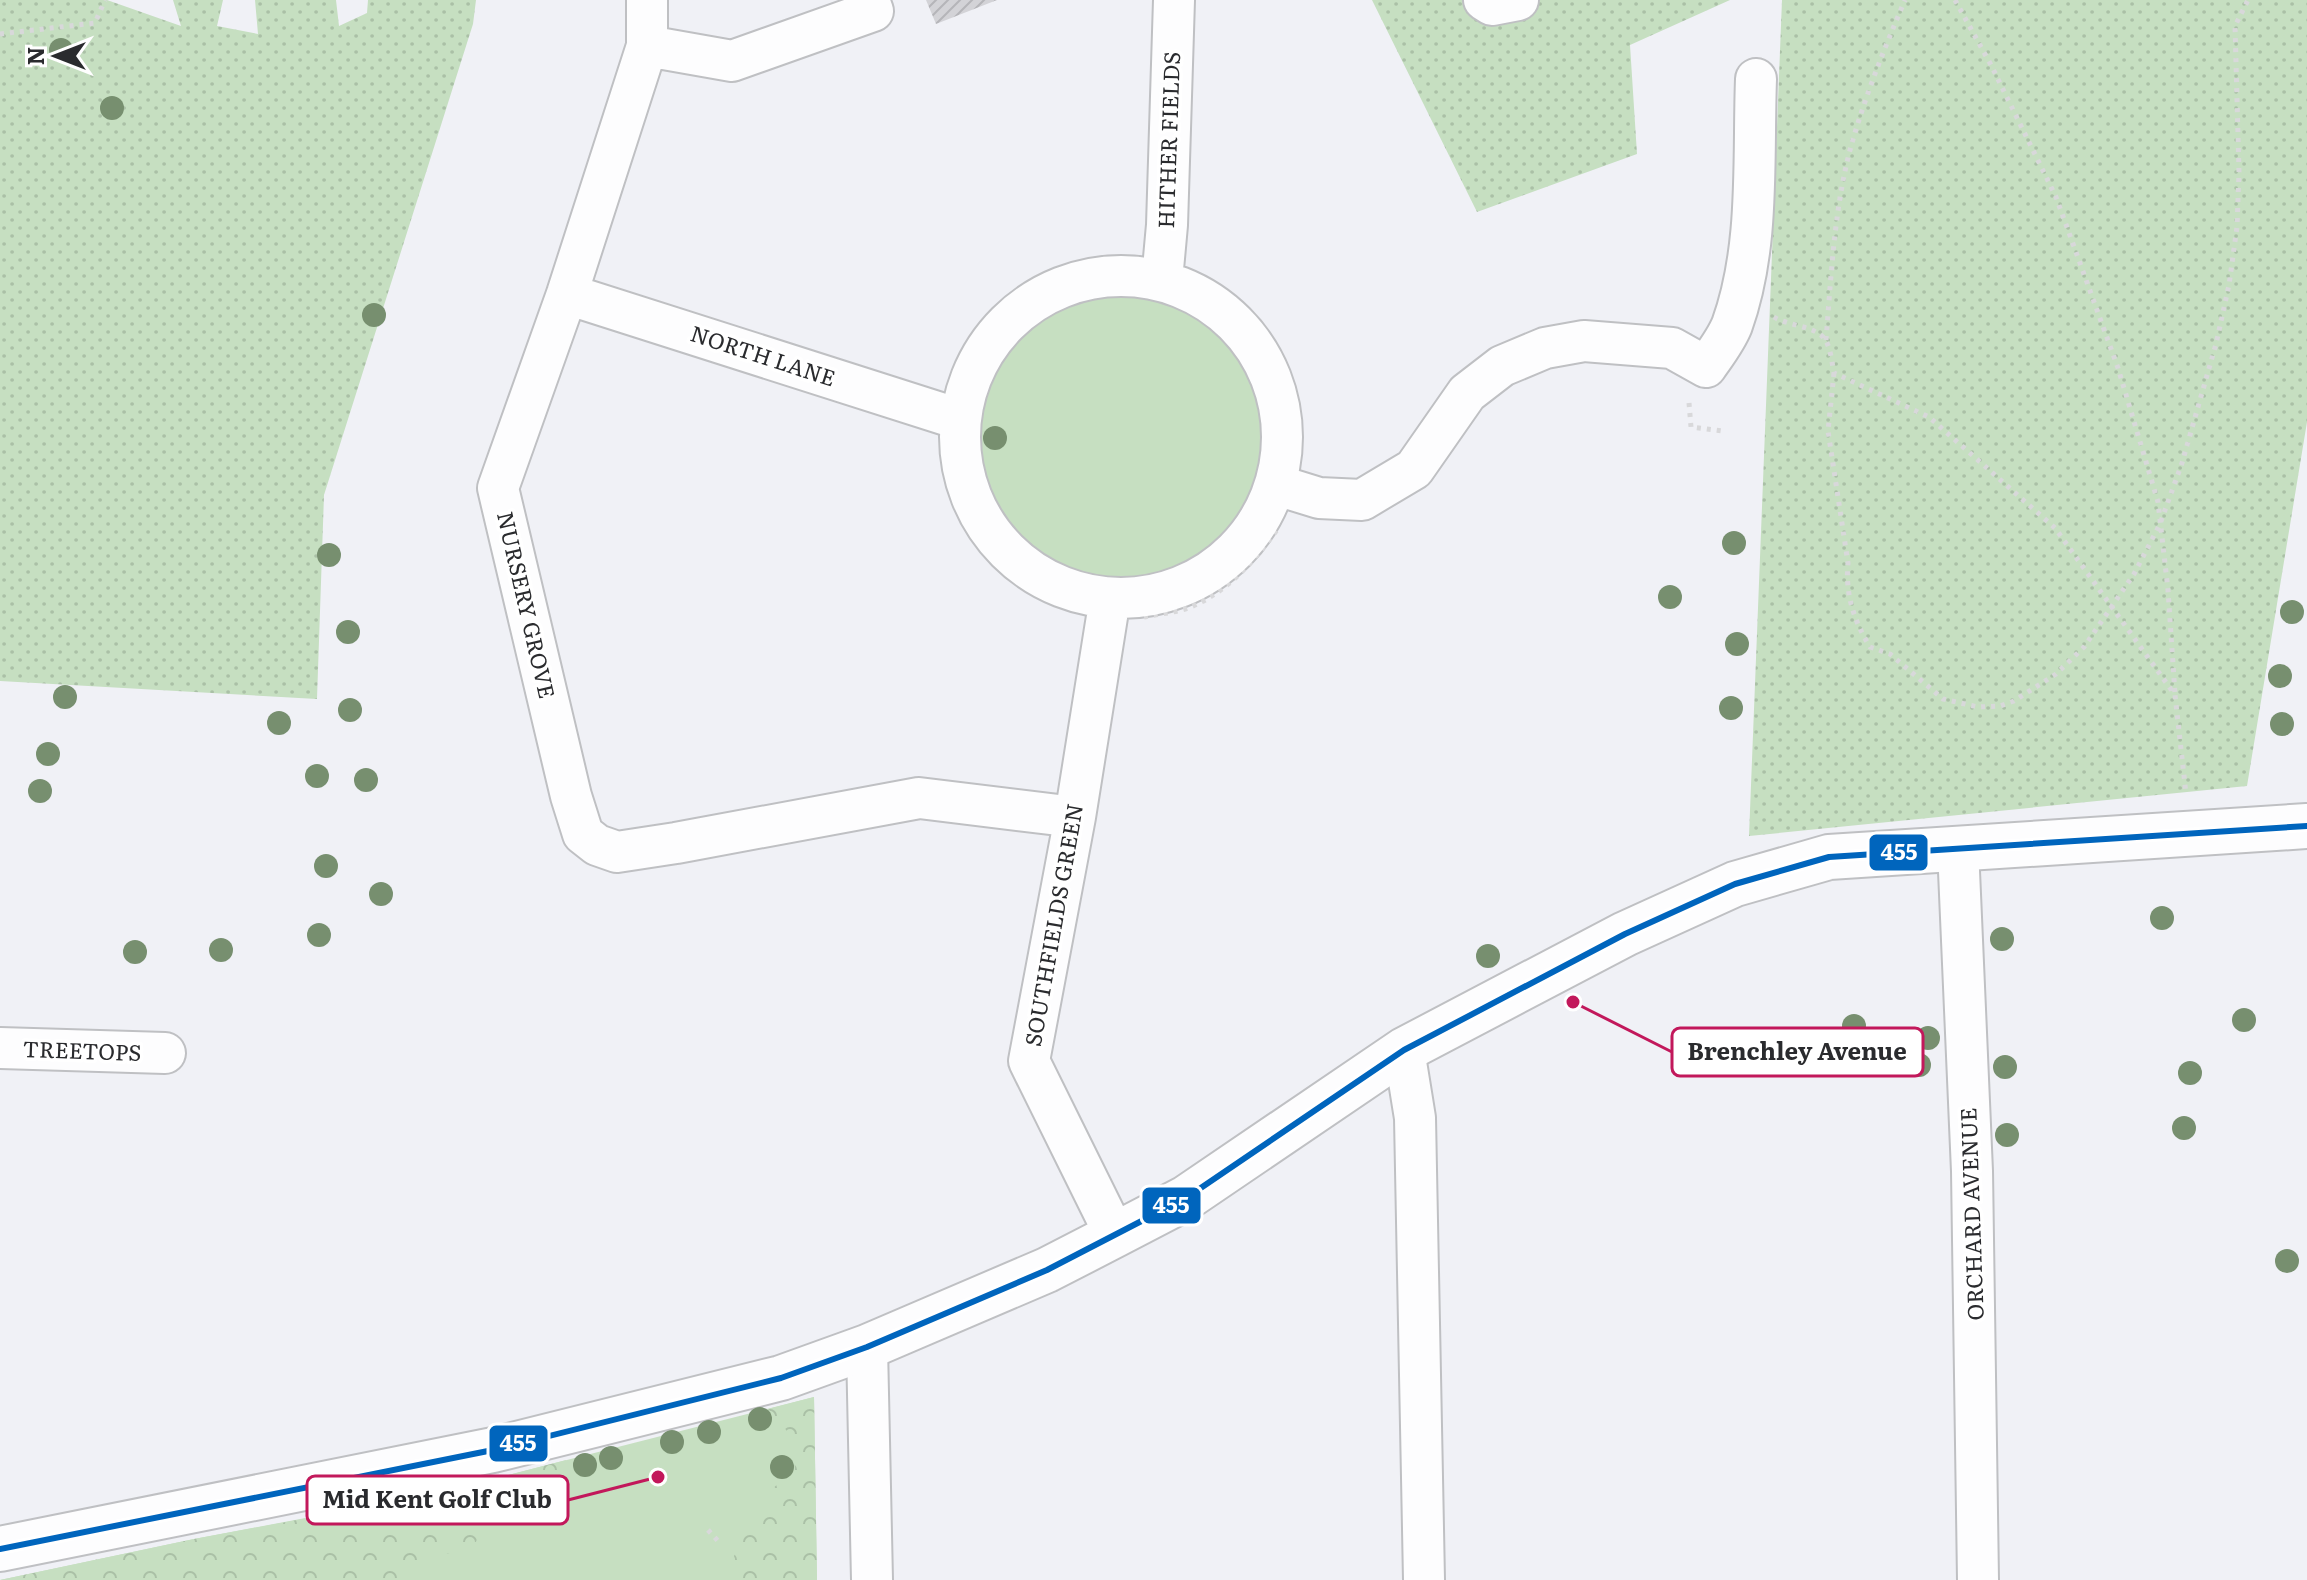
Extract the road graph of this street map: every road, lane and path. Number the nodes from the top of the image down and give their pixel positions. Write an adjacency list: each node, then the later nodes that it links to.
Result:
1 (105, 0): 10 (path)
2 (647, 0): 11 (street, NURSERY GROVE)
3 (869, 0): 11 (street)
4 (1174, 0): 13 (street, HITHER FIELDS)
5 (1484, 0): 6 (street)
6 (1518, 0)
7 (1905, 0): 16 (path)
8 (1955, 0): 22 (path)
9 (2248, 0): 22 (path)
10 (0, 34)
11 (647, 46): 15 (street, NURSERY GROVE)
12 (1756, 79): 14 (street)
13 (1162, 280): 19 (street); 21 (street)
14 (1739, 293): 16 (path); 18 (street)
15 (567, 294): 19 (street, NORTH LANE); 26 (street, NURSERY GROVE)
16 (1826, 341): 17 (path)
17 (1834, 373): 23 (path); 23 (path)
18 (1698, 382): 20 (path); 21 (street)
19 (959, 419): 24 (street)
20 (1722, 431)
21 (1282, 502): 24 (street); 24 (path)
22 (2160, 524): 23 (path); 25 (path)
23 (2111, 604): 25 (path)
24 (1121, 609): 26 (street, SOUTHFIELDS GREEN)
25 (2175, 695): 28 (path)
26 (1075, 817): 33 (street, SOUTHFIELDS GREEN)
27 (2307, 826): 28 (street)
28 (2189, 835): 29 (street)
29 (1958, 848): 31 (street); 40 (street, ORCHARD AVENUE)
30 (0, 1048): 32 (street, TREETOPS)
31 (1404, 1050): 33 (street); 39 (street)
32 (165, 1053)
33 (1115, 1235): 34 (street)
34 (867, 1347): 37 (street); 38 (street)
35 (708, 1530): 36 (path)
36 (719, 1542)
37 (0, 1549)
38 (872, 1580)
39 (1424, 1580)
40 (1978, 1580)

